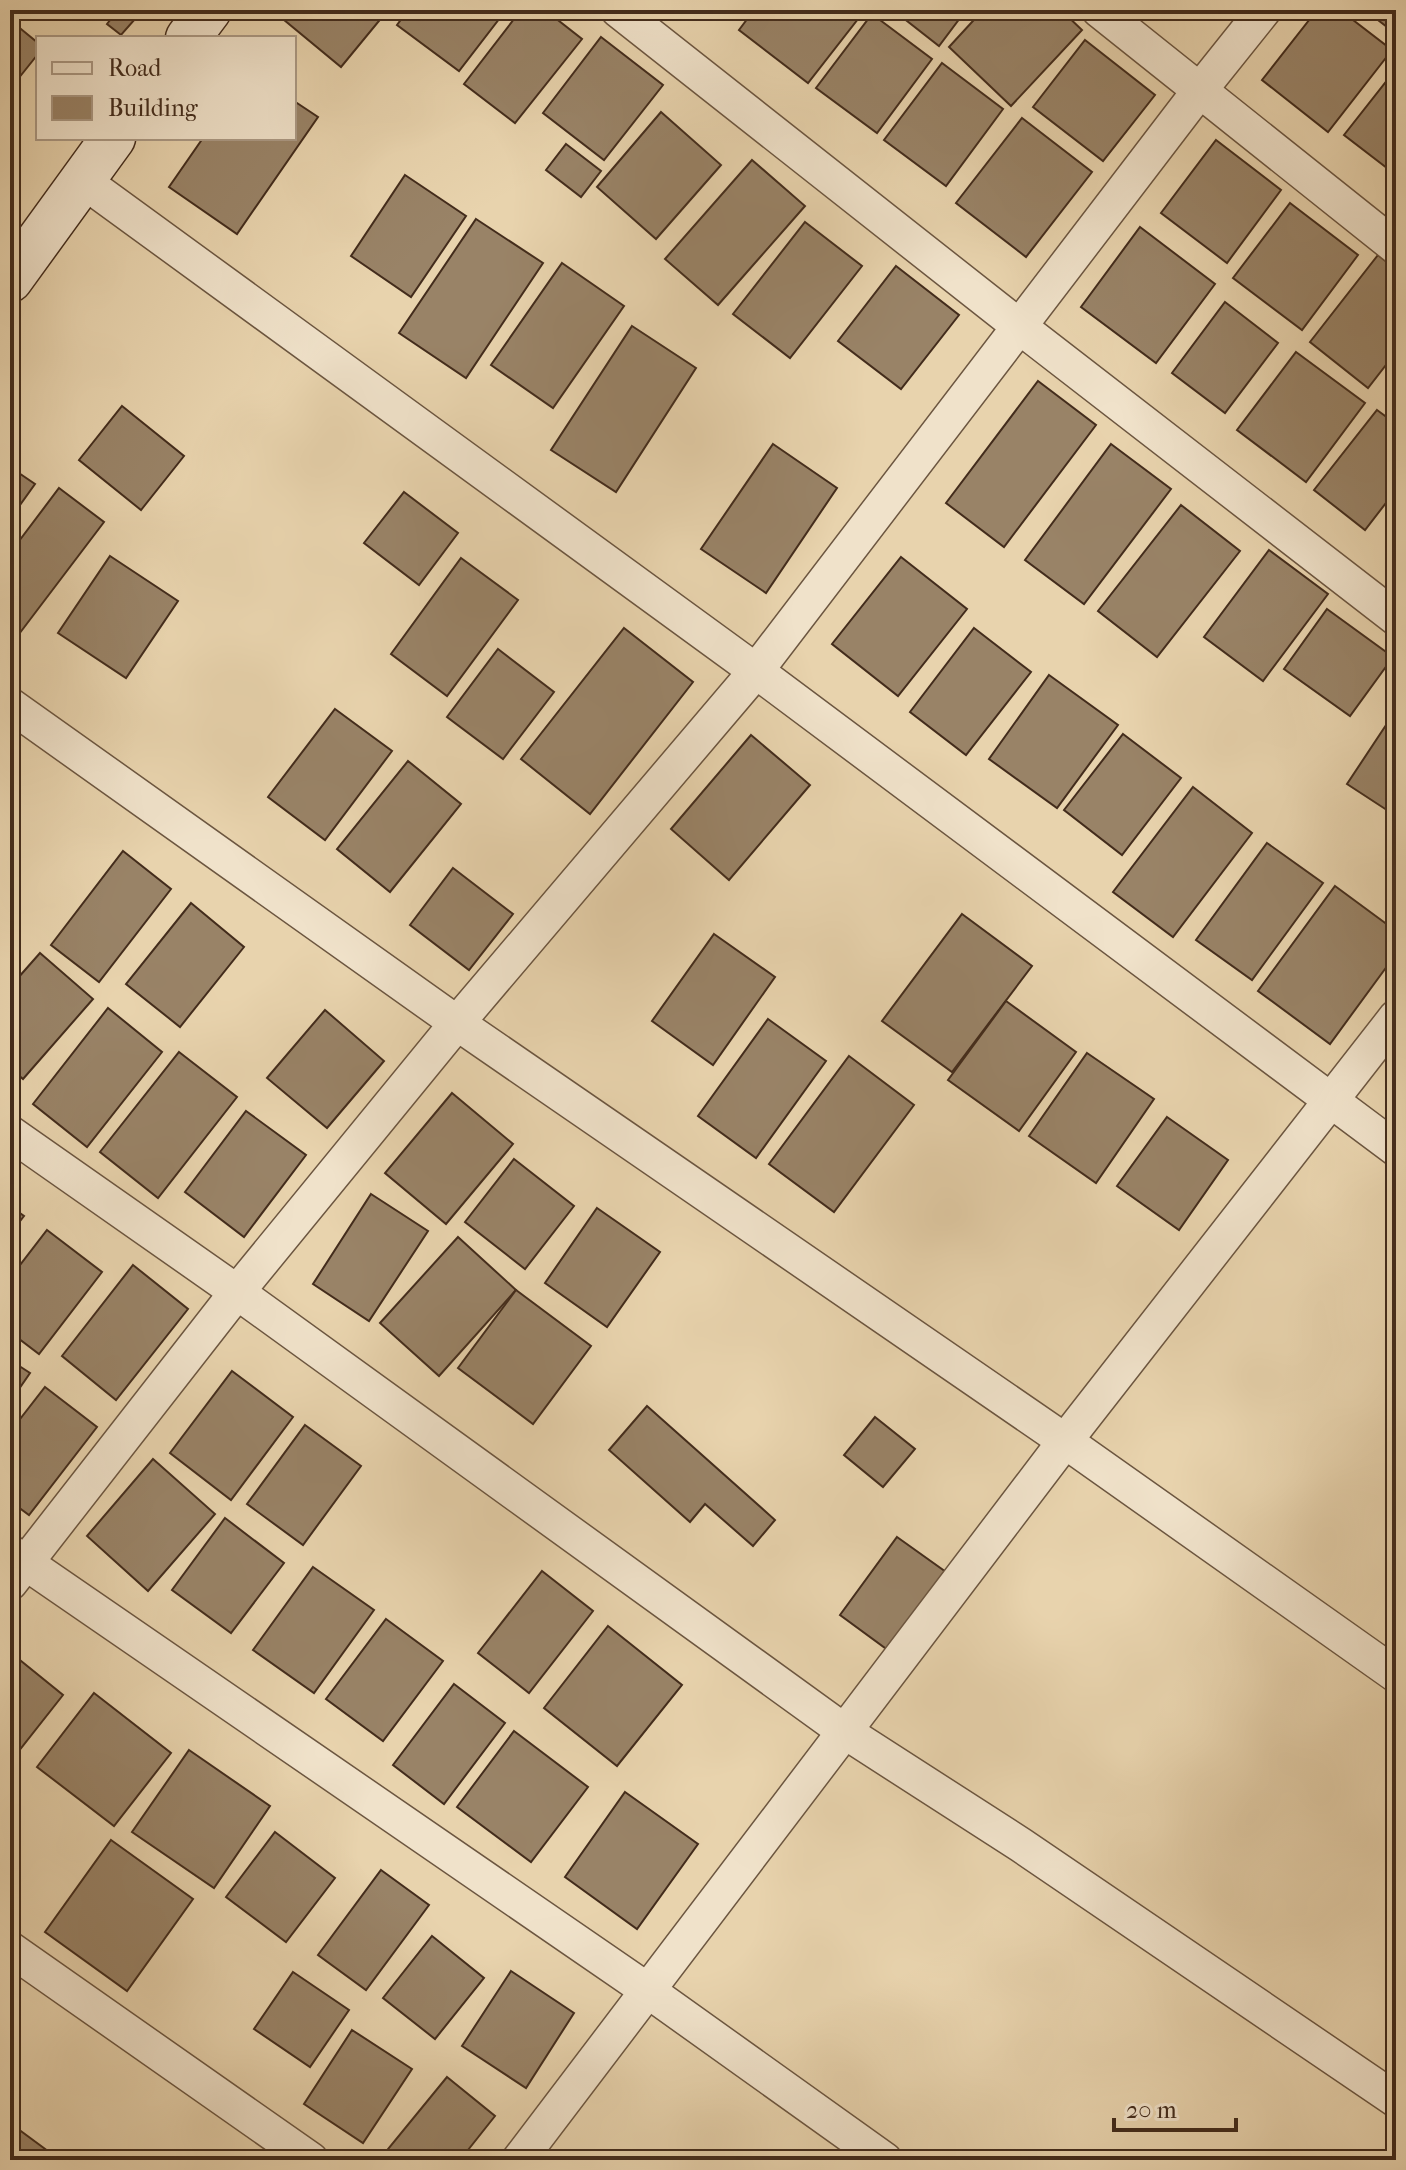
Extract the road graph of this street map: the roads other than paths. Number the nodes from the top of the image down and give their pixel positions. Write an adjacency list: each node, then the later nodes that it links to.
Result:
1 (209, 10): 5 (street)
2 (618, 10): 11 (street)
3 (1099, 10): 6 (street)
4 (1264, 10): 6 (street)
5 (190, 36)
6 (1200, 90): 9 (street); 11 (street)
7 (112, 140): 8 (street)
8 (82, 180): 10 (street); 13 (street)
9 (1396, 247)
10 (10, 280)
11 (1020, 327): 12 (street); 13 (street)
12 (1396, 618)
13 (756, 671): 16 (street); 17 (street)
14 (10, 705): 16 (street)
15 (1396, 1017): 17 (street)
16 (457, 1023): 20 (street); 21 (street)
17 (1330, 1100): 19 (street); 21 (street)
18 (10, 1133): 20 (street)
19 (1396, 1149)
20 (237, 1292): 22 (street); 24 (street)
21 (1065, 1441): 23 (street); 24 (street)
22 (15, 1566): 26 (street)
23 (1396, 1675)
24 (844, 1731): 26 (street); 27 (street)
25 (10, 1949): 28 (street)
26 (647, 1990): 29 (street); 30 (street)
27 (1396, 2100)
28 (311, 2160)
29 (519, 2160)
30 (885, 2160)

